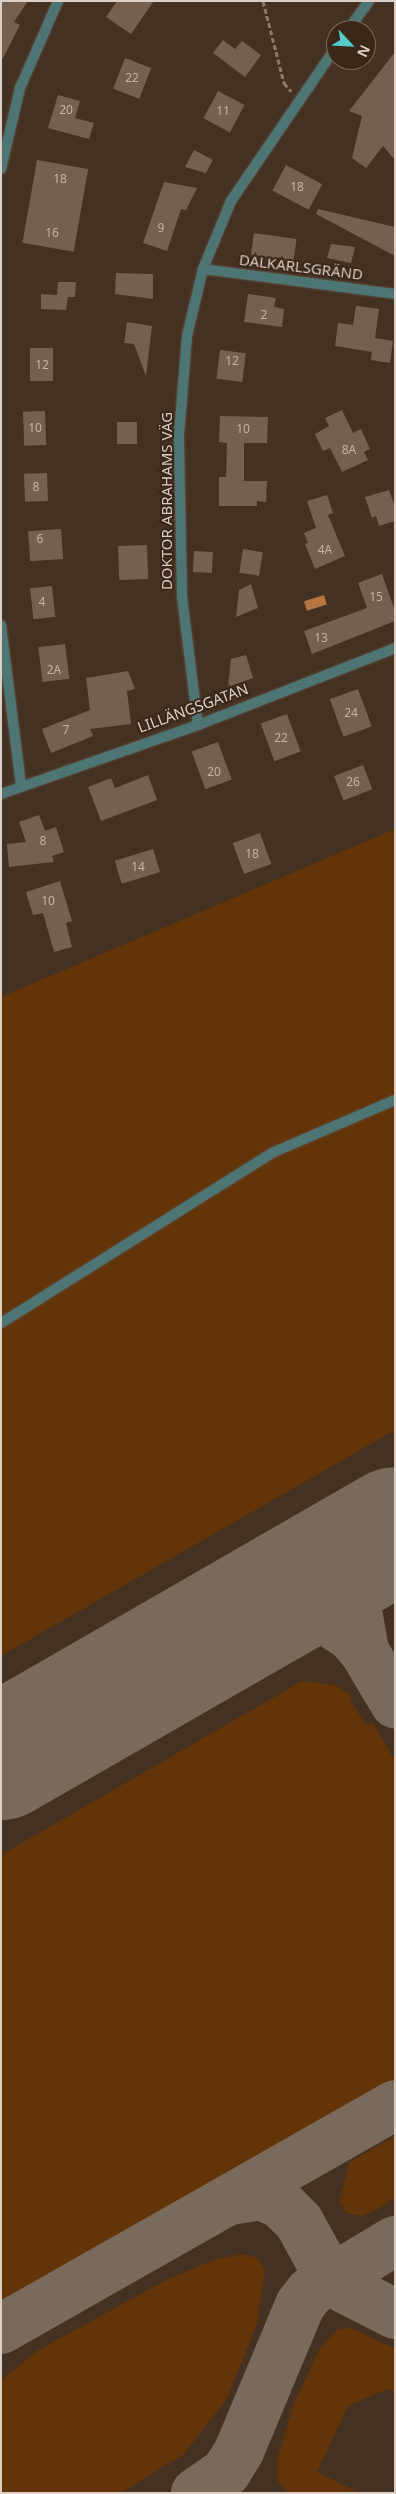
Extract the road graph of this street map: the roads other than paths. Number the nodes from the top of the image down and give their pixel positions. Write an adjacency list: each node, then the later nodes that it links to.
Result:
1 (58, 1): 5 (street)
2 (369, 1): 3 (street)
3 (355, 20)
4 (326, 61): 6 (street, DOKTOR ABRAHAMS VÄG)
5 (1, 169)
6 (203, 269): 7 (street, DALKARLSGRÄND); 10 (street, DOKTOR ABRAHAMS VÄG)
7 (395, 294)
8 (1, 624): 11 (street)
9 (395, 648): 10 (street, LILLÄNGSGATAN)
10 (198, 725): 11 (street, LILLÄNGSGATAN)
11 (21, 786): 12 (street, LILLÄNGSGATAN)
12 (1, 794)
13 (395, 1100): 14 (street)
14 (1, 1324)

